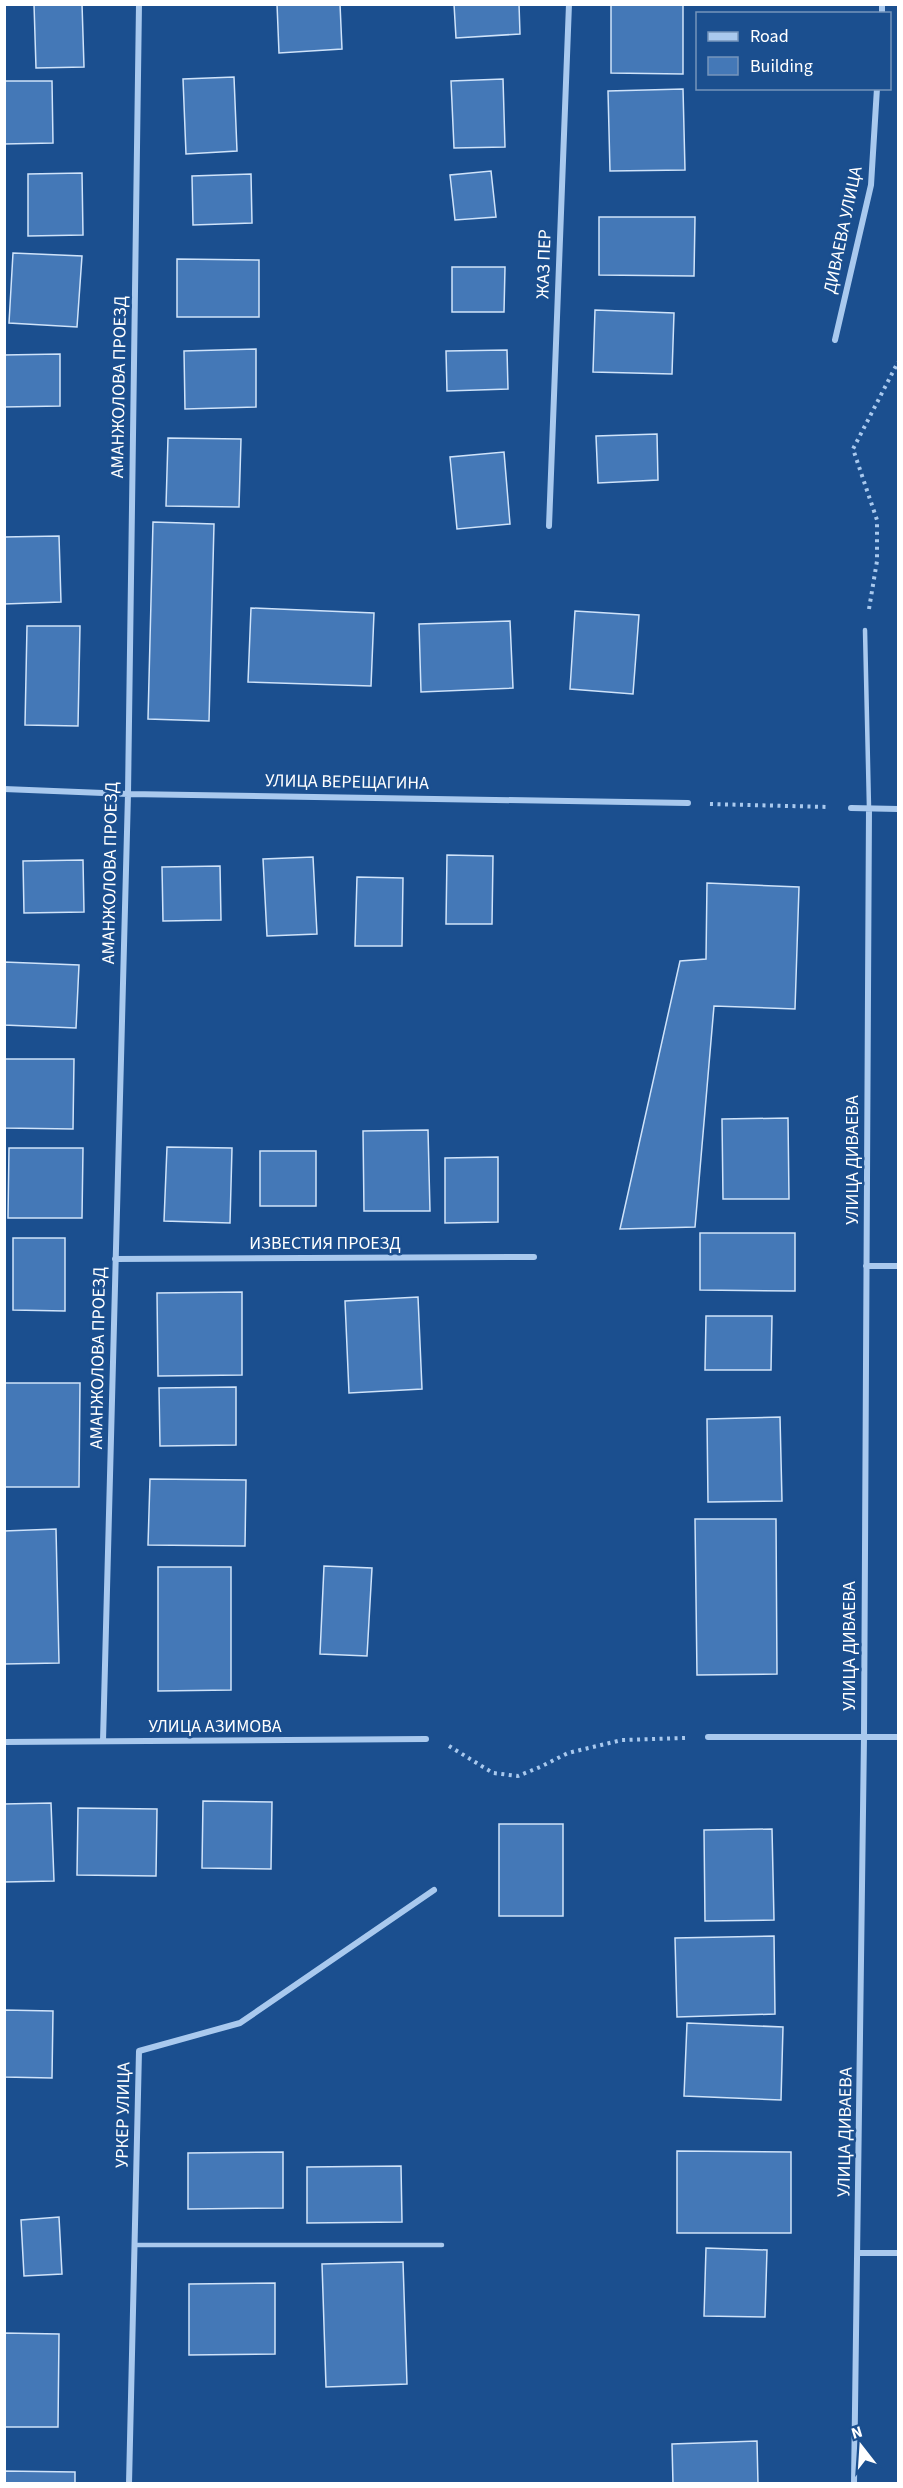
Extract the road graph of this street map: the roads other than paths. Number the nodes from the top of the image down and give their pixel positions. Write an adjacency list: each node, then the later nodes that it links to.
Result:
1 (139, 4): 8 (street, АМАНЖОЛОВА ПРОЕЗД)
2 (569, 4): 5 (street, ЖАЗ ПЕР)
3 (877, 90): 4 (street, ДИВАЕВА УЛИЦА)
4 (835, 340)
5 (549, 526)
6 (865, 630): 11 (lane)
7 (4, 789): 8 (street, УЛИЦА ВЕРЕЩАГИНА)
8 (128, 794): 9 (street, УЛИЦА ВЕРЕЩАГИНА); 14 (street, АМАНЖОЛОВА ПРОЕЗД)
9 (688, 803)
10 (851, 808): 11 (street)
11 (869, 808): 12 (street); 15 (street, УЛИЦА ДИВАЕВА)
12 (898, 808)
13 (534, 1257): 14 (street, ИЗВЕСТИЯ ПРОЕЗД)
14 (115, 1259): 21 (street, АМАНЖОЛОВА ПРОЕЗД)
15 (866, 1266): 16 (street); 18 (street, УЛИЦА ДИВАЕВА)
16 (898, 1266)
17 (708, 1737): 18 (street)
18 (864, 1737): 19 (street); 26 (street, УЛИЦА ДИВАЕВА)
19 (898, 1737)
20 (426, 1739): 21 (street, УЛИЦА АЗИМОВА)
21 (103, 1741): 22 (street, УЛИЦА АЗИМОВА)
22 (4, 1742)
23 (434, 1890): 24 (street, УРКЕР УЛИЦА)
24 (136, 2245): 25 (lane); 28 (street, УРКЕР УЛИЦА)
25 (442, 2246)
26 (859, 2253): 27 (street); 29 (street, УЛИЦА ДИВАЕВА)
27 (898, 2253)
28 (129, 2484)
29 (854, 2484)

